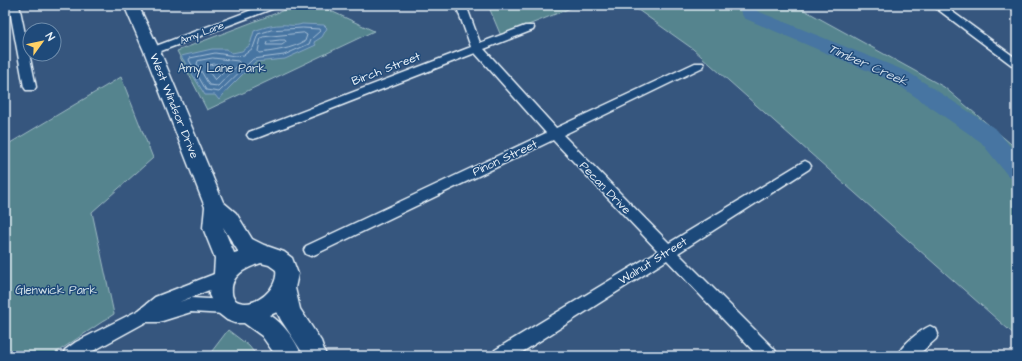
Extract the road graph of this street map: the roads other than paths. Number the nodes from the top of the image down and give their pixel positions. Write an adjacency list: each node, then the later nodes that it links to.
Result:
1 (14, 5): 11 (street)
2 (131, 5): 8 (street, West Windsor Drive)
3 (274, 5): 8 (street, Amy Lane)
4 (461, 5): 7 (street, Pecan Drive)
5 (937, 5): 9 (street)
6 (529, 28): 7 (street, Birch Street)
7 (477, 48): 12 (street, Pecan Drive); 13 (street, Birch Street)
8 (152, 51): 15 (street, West Windsor Drive)
9 (1017, 64)
10 (699, 65): 12 (street, Pinon Street)
11 (30, 87)
12 (554, 134): 16 (street, Pinon Street); 17 (street, Pecan Drive)
13 (253, 135)
14 (805, 166): 17 (street, Walnut Street)
15 (215, 207): 18 (street, West Windsor Drive); 19 (street, West Windsor Drive)
16 (311, 250)
17 (667, 252): 28 (street, Walnut Street); 29 (street, Pecan Drive)
18 (262, 254): 19 (street); 20 (street, West Windsor Drive)
19 (223, 276): 21 (street, West Windsor Drive); 23 (street)
20 (284, 288): 22 (street); 27 (street, West Windsor Drive)
21 (226, 307): 22 (street); 23 (street)
22 (248, 313): 26 (street)
23 (144, 315): 25 (street)
24 (930, 334): 30 (street)
25 (71, 356)
26 (290, 356)
27 (314, 356)
28 (501, 356)
29 (769, 356)
30 (905, 356)

